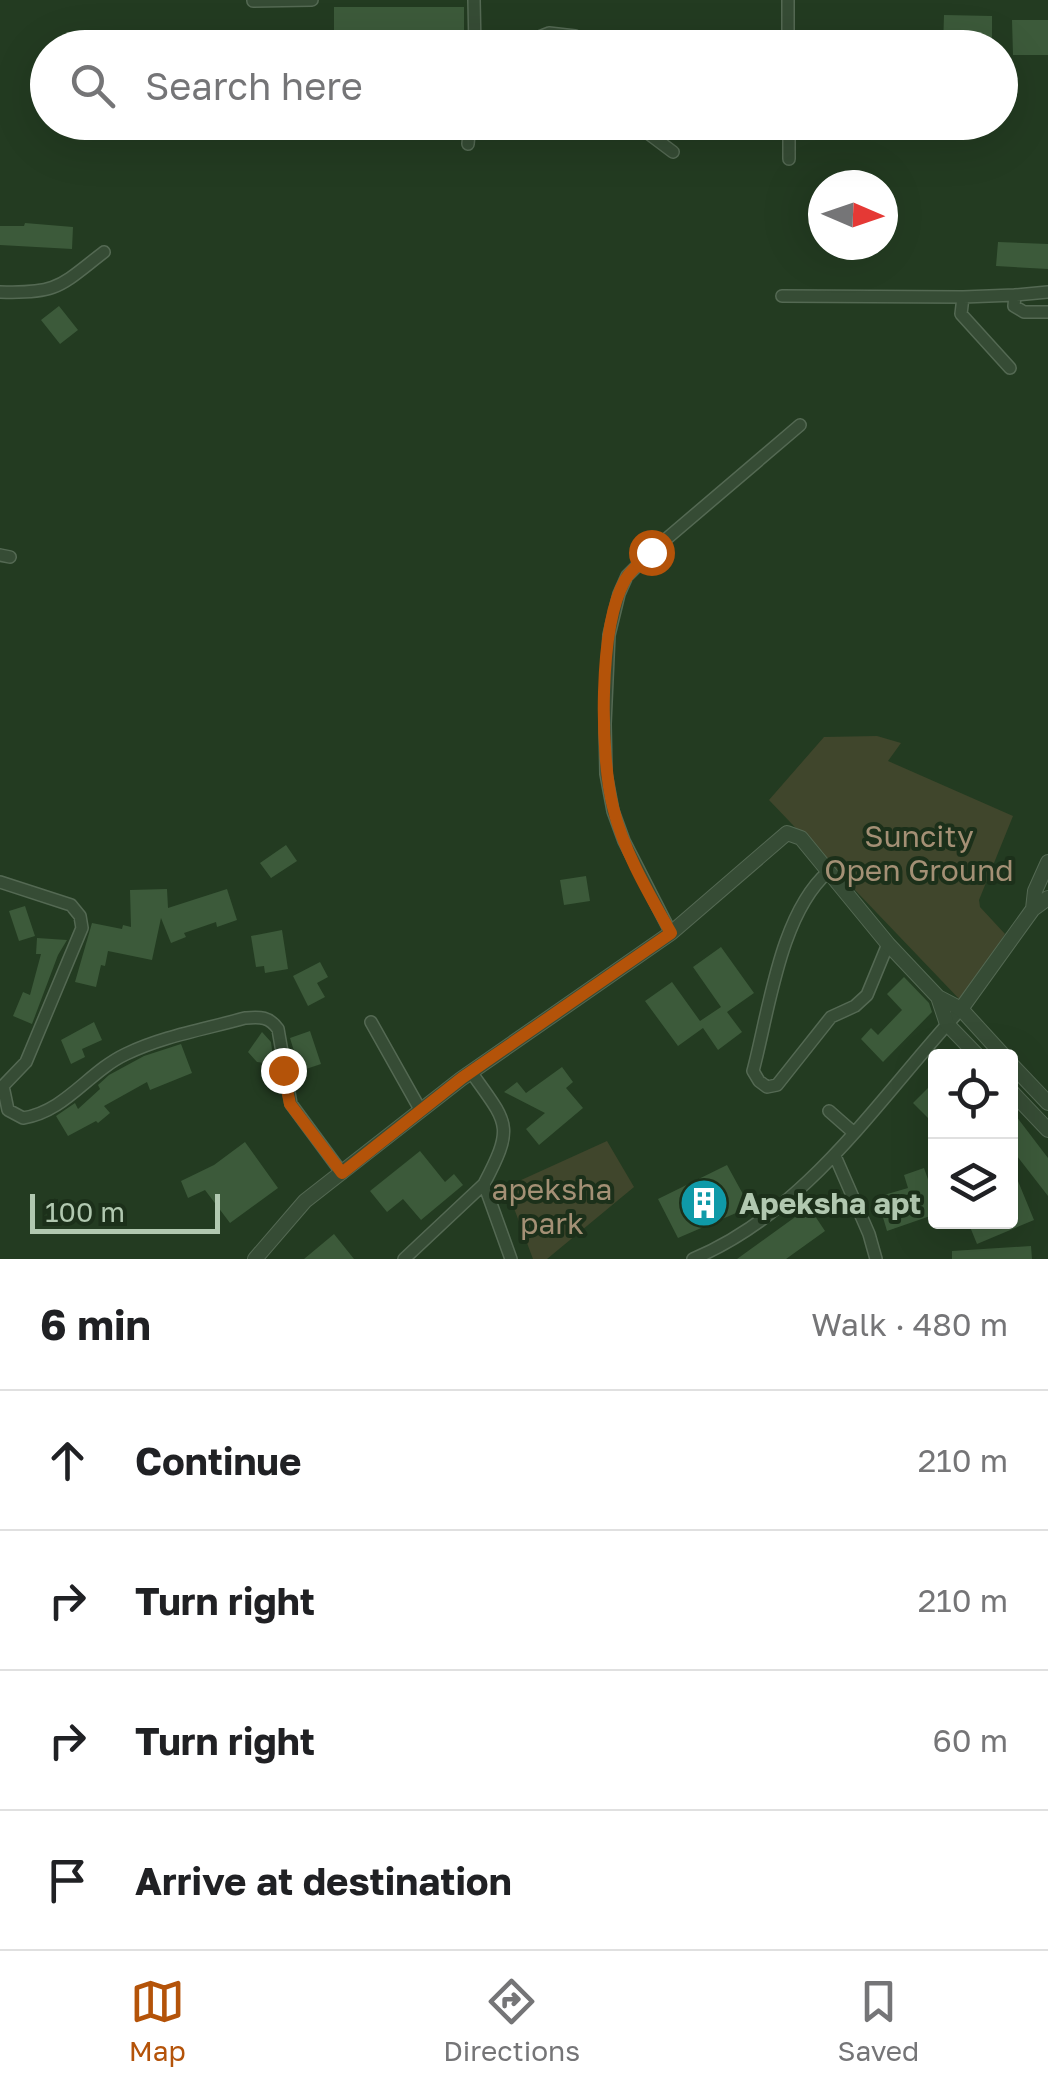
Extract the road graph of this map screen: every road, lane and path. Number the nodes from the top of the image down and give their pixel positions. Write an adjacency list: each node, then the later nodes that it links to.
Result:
1 (254, 0): 2 (street)
2 (312, 0)
3 (474, 0): 5 (street)
4 (788, 0): 6 (street)
5 (475, 30)
6 (788, 30)
7 (468, 140): 10 (street)
8 (657, 140): 11 (street)
9 (789, 140): 12 (street)
10 (468, 144)
11 (673, 152)
12 (789, 159)
13 (104, 252): 14 (street)
14 (0, 292)
15 (1048, 292): 16 (street)
16 (1015, 294): 18 (street); 19 (street)
17 (782, 296): 18 (street)
18 (963, 297): 20 (street)
19 (1048, 312)
20 (1010, 368)
21 (800, 425): 27 (street)
22 (1048, 862): 26 (street)
23 (828, 872): 27 (street); 28 (street); 28 (street)
24 (0, 882): 44 (street)
25 (1048, 898): 26 (street)
26 (1032, 909): 30 (street)
27 (671, 933): 36 (street)
28 (888, 944): 29 (street)
29 (938, 997): 30 (street); 32 (street)
30 (961, 1009): 32 (street); 34 (street)
31 (370, 1022): 39 (street)
32 (948, 1024): 33 (street); 42 (street)
33 (971, 1049)
34 (998, 1049)
35 (1018, 1071): 38 (street)
36 (471, 1072): 39 (street); 45 (street)
37 (1018, 1098): 41 (street)
38 (1048, 1103)
39 (421, 1110): 44 (street)
40 (829, 1111): 42 (street)
41 (1048, 1130)
42 (854, 1133): 43 (street)
43 (835, 1156): 49 (street); 50 (street)
44 (342, 1173): 46 (street)
45 (484, 1184): 47 (street); 48 (street)
46 (255, 1259)
47 (404, 1259)
48 (511, 1259)
49 (693, 1259)
50 (876, 1259)

